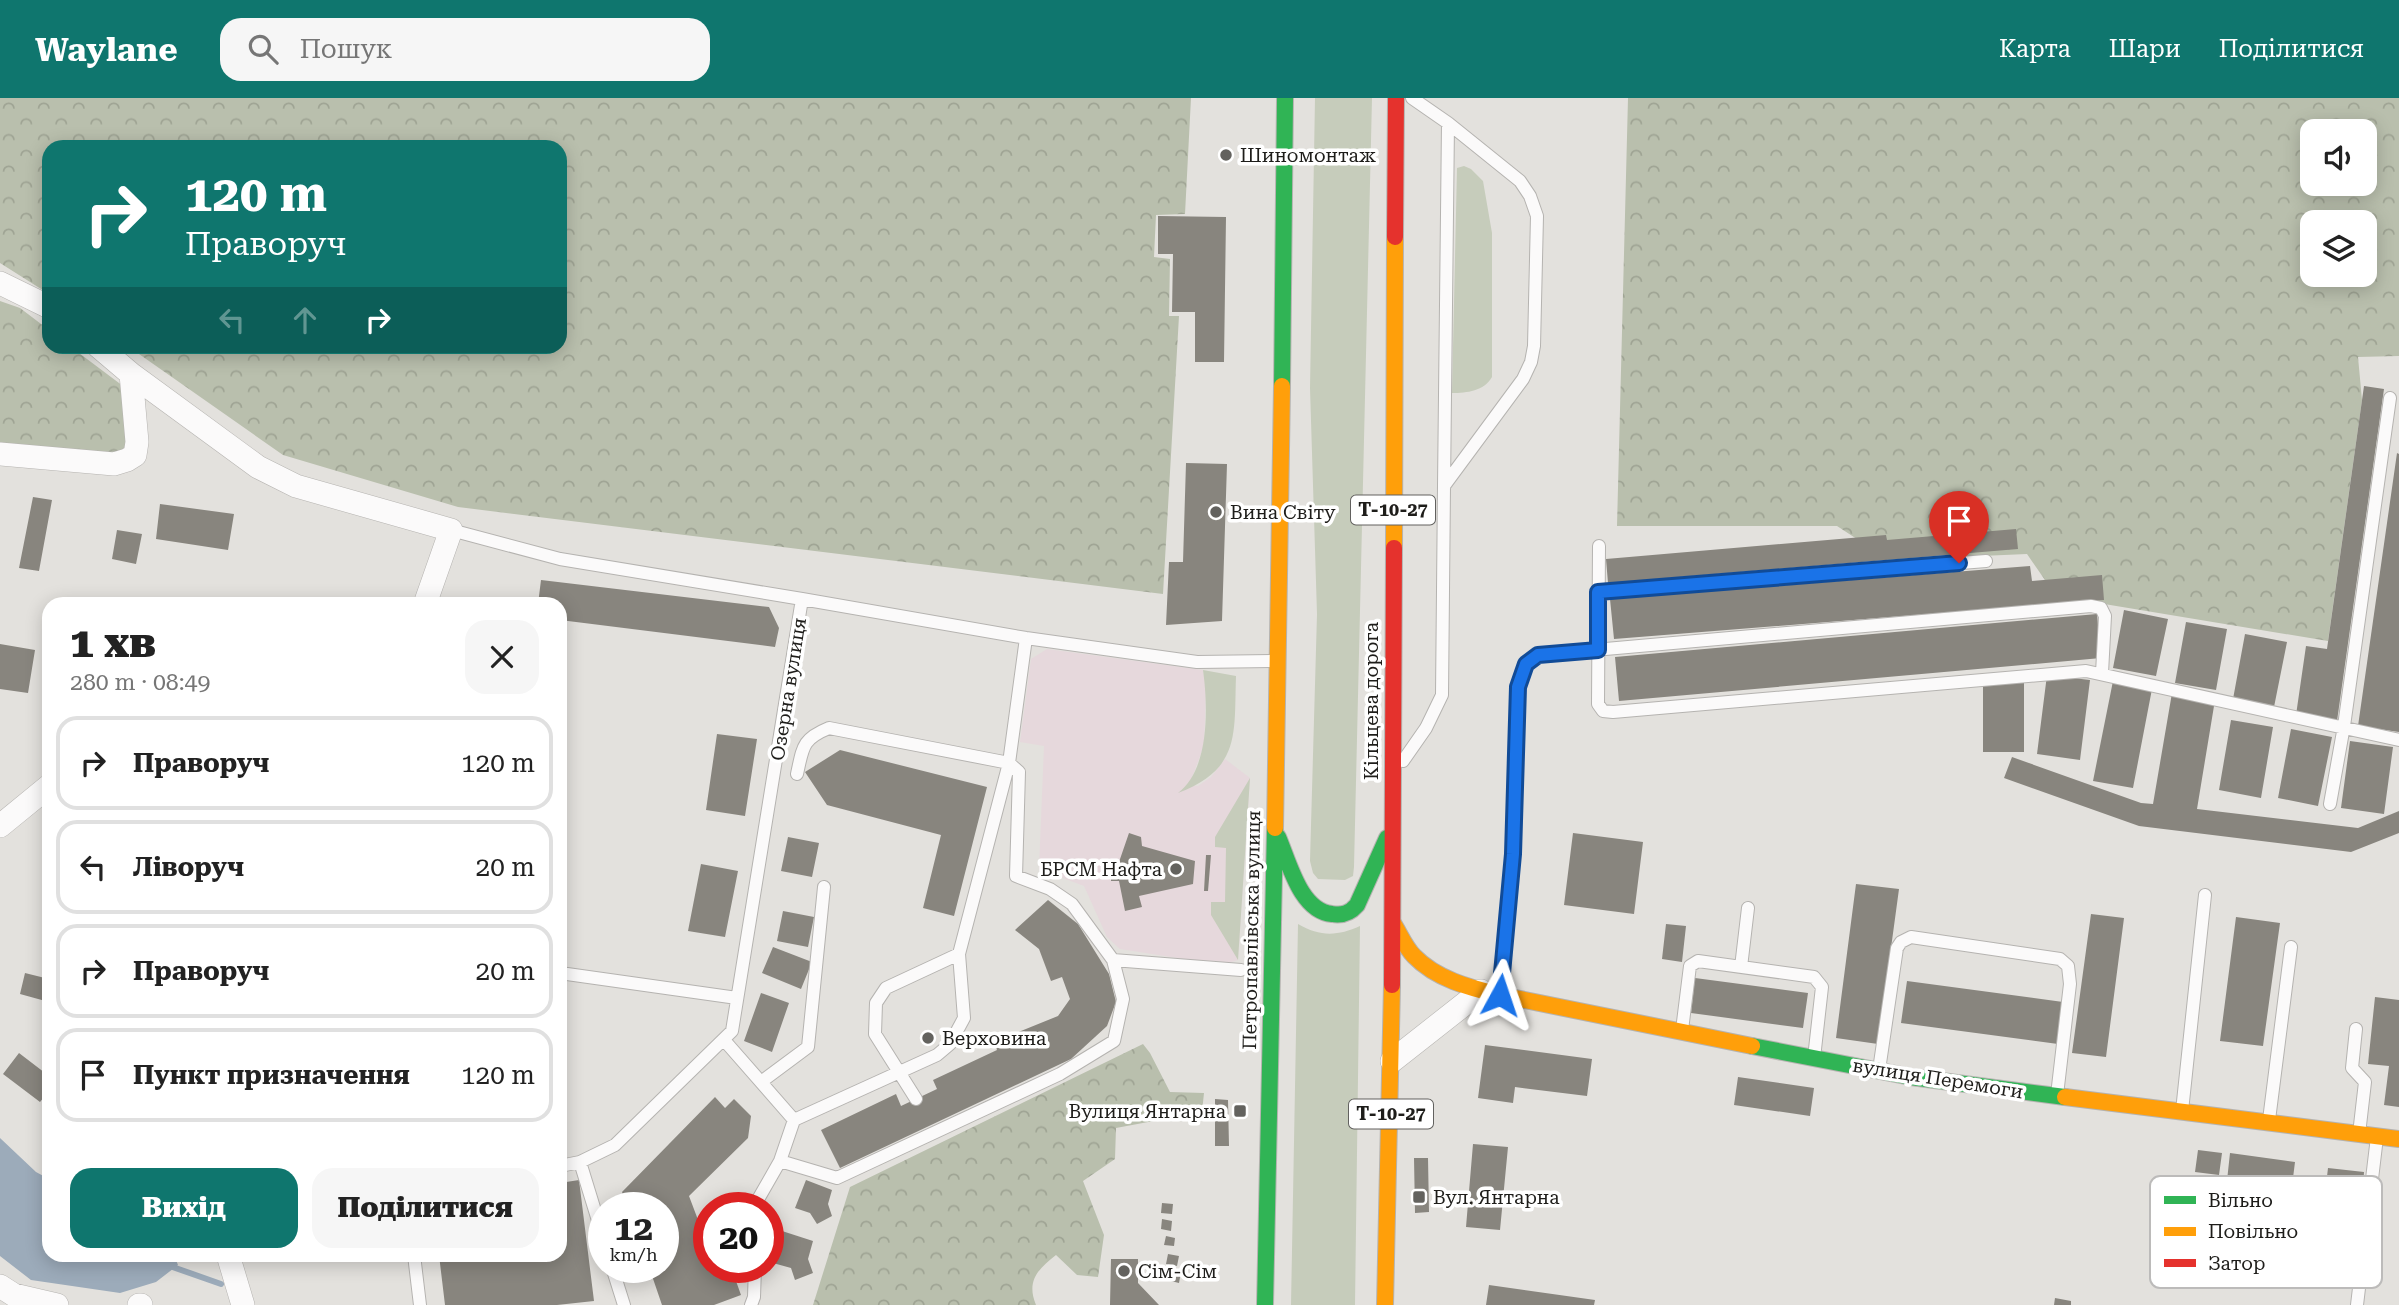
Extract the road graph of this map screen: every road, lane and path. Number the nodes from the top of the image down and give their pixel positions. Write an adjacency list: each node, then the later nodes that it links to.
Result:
1 (1285, 98): 20 (main road, Петропавлівська вулиця)
2 (1396, 98): 26 (main road, Кільцева дорога / Т-10-27)
3 (1412, 98): 4 (lane)
4 (1448, 123): 11 (lane); 11 (lane)
5 (0, 283): 6 (street)
6 (42, 304)
7 (108, 354): 8 (street)
8 (131, 374): 10 (street); 12 (street)
9 (2390, 398): 22 (lane)
10 (0, 454)
11 (1444, 486): 26 (lane)
12 (451, 530): 16 (street); 17 (lane)
13 (1599, 546): 15 (lane)
14 (1986, 561): 15 (lane)
15 (1598, 592): 19 (lane)
16 (427, 597)
17 (803, 599): 18 (lane, Озерна вулиця); 43 (lane, Озерна вулиця)
18 (1026, 638): 20 (lane, Озерна вулиця); 24 (lane)
19 (1598, 650): 21 (lane); 21 (lane); 42 (lane)
20 (1277, 661): 31 (main road, Петропавлівська вулиця)
21 (2102, 673): 22 (lane)
22 (2344, 726): 23 (lane); 28 (lane)
23 (2399, 740)
24 (1009, 764): 25 (lane); 37 (lane); 38 (lane)
25 (797, 774)
26 (1392, 775): 30 (main road, Кільцева дорога / Т-10-27)
27 (42, 792): 29 (street)
28 (2330, 804)
29 (0, 826)
30 (1392, 826): 31 (main road); 35 (main road, Кільцева дорога / Т-10-27)
31 (1274, 828): 76 (main road, Петропавлівська вулиця)
32 (824, 887): 51 (lane)
33 (2205, 895): 54 (lane)
34 (1748, 908): 39 (lane)
35 (1393, 923): 42 (main road, вулиця Перемоги); 48 (main road, Кільцева дорога / Т-10-27)
36 (2291, 947): 56 (lane)
37 (960, 954): 50 (lane); 50 (lane)
38 (1112, 960): 40 (lane); 60 (lane)
39 (1741, 967): 45 (lane); 47 (lane)
40 (1241, 970)
41 (567, 974): 43 (lane)
42 (1491, 993): 45 (main road, вулиця Перемоги); 48 (street)
43 (737, 998): 46 (lane, Озерна вулиця)
44 (2356, 1029): 57 (lane)
45 (1681, 1033): 47 (main road, вулиця Перемоги)
46 (724, 1040): 51 (lane); 61 (lane, Озерна вулиця)
47 (1814, 1058): 49 (main road, вулиця Перемоги)
48 (1392, 1061): 77 (main road, Кільцева дорога / Т-10-27)
49 (1879, 1071): 52 (main road, вулиця Перемоги); 52 (lane)
50 (899, 1073): 53 (lane); 55 (lane)
51 (761, 1082): 55 (lane)
52 (2057, 1095): 54 (main road, вулиця Перемоги)
53 (916, 1099)
54 (2182, 1111): 56 (main road, вулиця Перемоги)
55 (794, 1120): 60 (lane)
56 (2269, 1122): 57 (main road, вулиця Перемоги)
57 (2359, 1134): 58 (main road, вулиця Перемоги)
58 (2377, 1136): 59 (main road, вулиця Перемоги); 63 (lane)
59 (2399, 1139)
60 (780, 1161): 65 (lane)
61 (580, 1162): 62 (lane, Озерна вулиця); 64 (lane)
62 (567, 1165)
63 (2372, 1176)
64 (589, 1192)
65 (765, 1192)
66 (230, 1262): 72 (street)
67 (415, 1262): 73 (lane)
68 (617, 1283): 74 (lane)
69 (754, 1283): 75 (lane)
70 (0, 1286): 71 (street)
71 (57, 1305)
72 (243, 1305)
73 (420, 1305)
74 (624, 1305)
75 (751, 1305)
76 (1265, 1305)
77 (1385, 1305)

